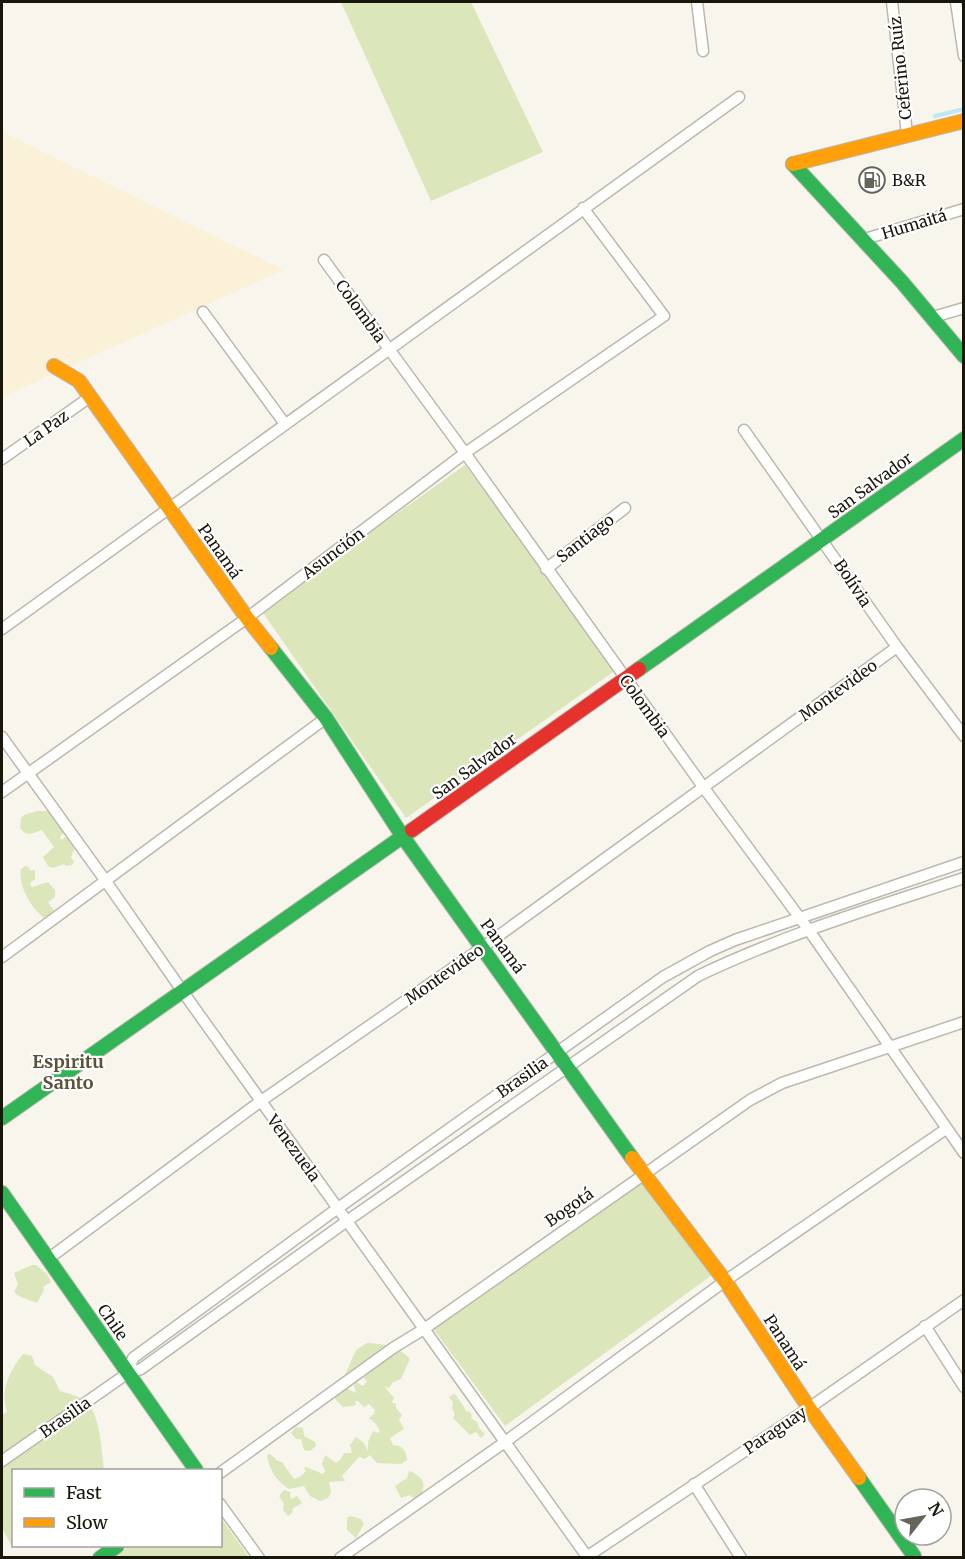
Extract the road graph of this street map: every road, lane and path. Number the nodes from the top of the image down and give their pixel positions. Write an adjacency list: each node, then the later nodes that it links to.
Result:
1 (697, 2): 4 (street)
2 (892, 2): 8 (street, Ceferino Ruíz)
3 (956, 2): 5 (street)
4 (703, 51)
5 (963, 56)
6 (739, 97): 9 (street)
7 (963, 121): 8 (street)
8 (907, 134): 11 (street)
9 (583, 208): 16 (street); 23 (street, Asunción)
10 (963, 209): 11 (street, Humaitá)
11 (865, 239): 15 (street)
12 (324, 260): 16 (street, Colombia)
13 (963, 308): 15 (street)
14 (203, 312): 20 (street)
15 (933, 317): 17 (street)
16 (387, 349): 20 (street); 23 (street, Colombia)
17 (963, 356)
18 (54, 366): 19 (street, Panamá)
19 (90, 397): 24 (street, La Paz); 25 (street, Panamá)
20 (285, 424): 25 (street)
21 (744, 430): 27 (street, Bolívia)
22 (963, 439): 27 (street, San Salvador)
23 (465, 453): 28 (street, Colombia); 29 (street, Asunción)
24 (2, 459)
25 (168, 508): 29 (street, Panamá); 30 (street)
26 (625, 508): 28 (street, Santiago)
27 (823, 540): 31 (street, Bolívia); 32 (street, San Salvador)
28 (546, 569): 32 (street, Colombia)
29 (247, 618): 33 (street, Panamá); 36 (street, Asunción)
30 (2, 629)
31 (897, 647): 34 (street, Bolívia); 37 (street, Montevideo)
32 (625, 677): 37 (street, Colombia); 39 (street, San Salvador)
33 (326, 718): 39 (street, Panamá); 42 (street)
34 (963, 736)
35 (2, 737): 36 (street, Venezuela)
36 (28, 773): 38 (street, Asunción); 42 (street, Venezuela)
37 (704, 788): 45 (street, Colombia); 47 (street, Montevideo)
38 (2, 792)
39 (403, 837): 47 (street, Panamá); 49 (street, San Salvador)
40 (963, 862): 43 (street, Brasilia)
41 (963, 878): 44 (street, Brasilia)
42 (105, 880): 48 (street); 49 (street, Venezuela)
43 (902, 883): 44 (street); 45 (street, Brasilia)
44 (906, 897): 46 (street, Brasilia)
45 (798, 917): 46 (street, Colombia); 52 (street, Brasilia)
46 (808, 929): 51 (street, Colombia); 53 (street, Brasilia)
47 (483, 947): 52 (street, Panamá); 54 (street, Montevideo)
48 (2, 957)
49 (183, 992): 54 (street, Venezuela); 55 (street, San Salvador)
50 (963, 1022): 51 (street, Bogotá)
51 (889, 1047): 56 (street, Colombia); 60 (street, Bogotá)
52 (557, 1051): 53 (street, Panamá); 57 (street, Brasilia)
53 (568, 1066): 58 (street, Brasilia); 60 (street, Panamá)
54 (261, 1101): 62 (street, Venezuela); 64 (street, Montevideo)
55 (2, 1118)
56 (946, 1129): 59 (street, Colombia); 65 (street)
57 (443, 1133): 58 (street); 62 (street, Brasilia)
58 (453, 1147): 63 (street, Brasilia)
59 (963, 1153)
60 (644, 1175): 65 (street, Panamá); 70 (street, Bogotá)
61 (2, 1193): 64 (street, Chile)
62 (338, 1208): 63 (street, Venezuela); 66 (street, Brasilia)
63 (346, 1221): 67 (street, Brasilia); 70 (street, Venezuela)
64 (48, 1259): 73 (street, Chile)
65 (725, 1281): 75 (street, Panamá); 76 (street)
66 (228, 1288): 67 (street); 71 (street, Brasilia)
67 (237, 1300): 72 (street, Brasilia)
68 (963, 1300): 69 (street, Paraguay)
69 (925, 1326): 74 (street); 75 (street, Paraguay)
70 (424, 1329): 76 (street, Venezuela); 79 (street, Bogotá)
71 (170, 1331): 72 (street); 73 (street, Brasilia)
72 (178, 1342): 73 (street, Brasilia)
73 (128, 1373): 77 (street, Brasilia); 78 (street, Chile)
74 (963, 1387)
75 (809, 1408): 80 (street, Paraguay); 83 (street, Panamá)
76 (505, 1442): 86 (street); 87 (street, Venezuela)
77 (2, 1461)
78 (195, 1469)
79 (222, 1472)
80 (694, 1484): 87 (street, Paraguay); 88 (street)
81 (222, 1507): 85 (street)
82 (114, 1547): 84 (street)
83 (914, 1556)
84 (100, 1557)
85 (259, 1557)
86 (340, 1557)
87 (586, 1557)
88 (741, 1557)

